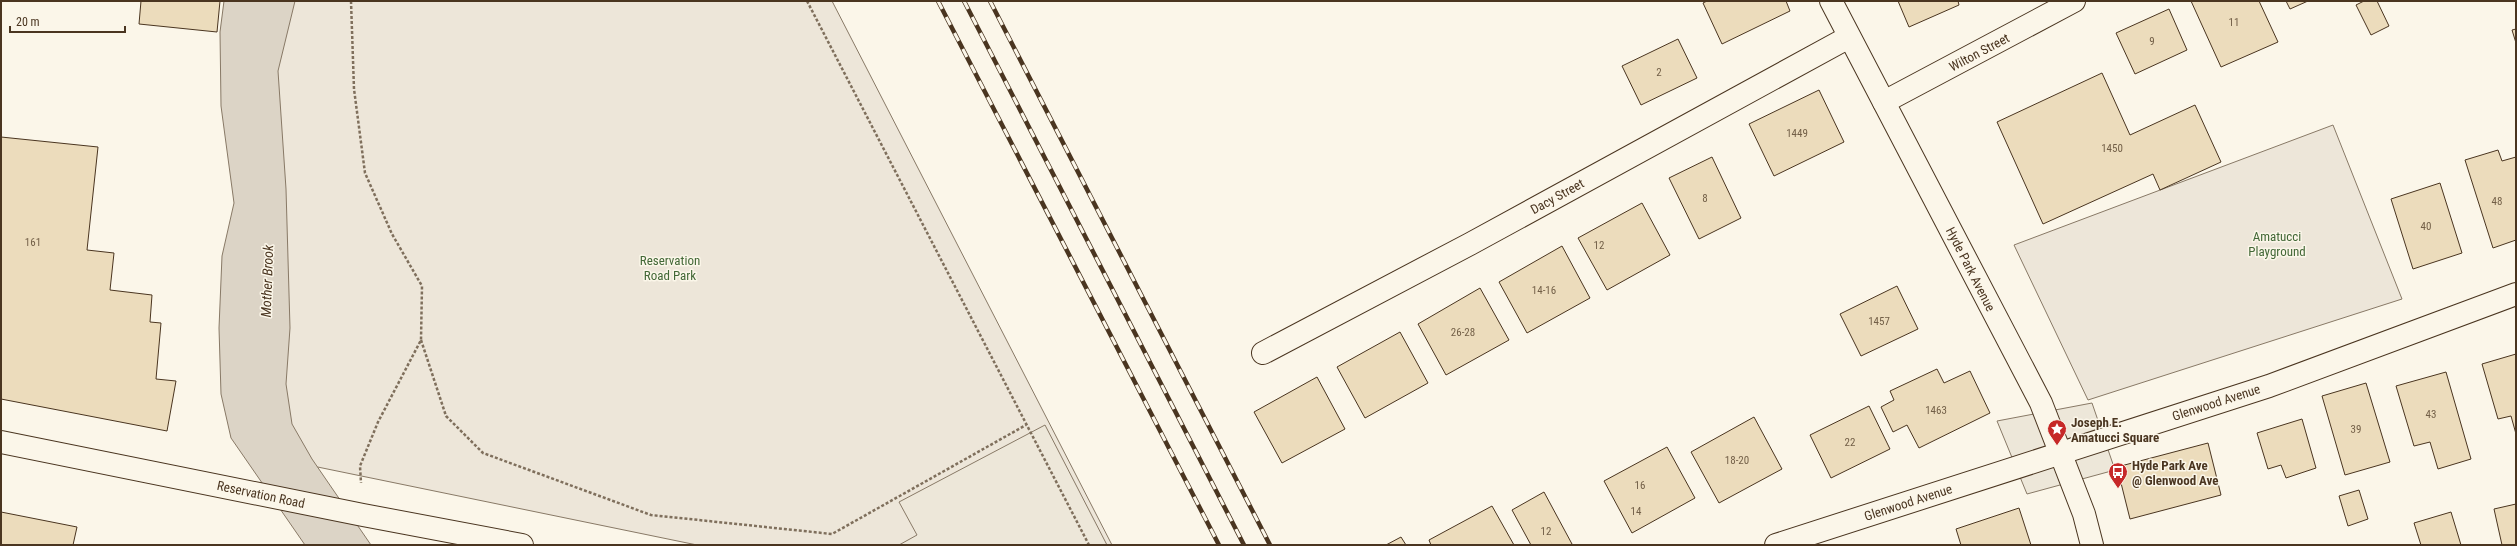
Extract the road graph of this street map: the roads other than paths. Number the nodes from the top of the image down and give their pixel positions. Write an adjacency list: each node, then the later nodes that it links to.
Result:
1 (1831, 1): 3 (street, Hyde Park Avenue)
2 (2074, 1): 4 (street, Wilton Street)
3 (1849, 37): 4 (street, Hyde Park Avenue); 6 (street, Dacy Street)
4 (1884, 102): 8 (street, Hyde Park Avenue)
5 (2516, 294): 8 (street, Glenwood Avenue)
6 (1264, 353)
7 (1, 442): 9 (street, Reservation Road)
8 (2060, 452): 10 (street, Glenwood Avenue); 11 (street, Hyde Park Avenue)
9 (522, 545)
10 (1776, 545)
11 (2092, 545)

